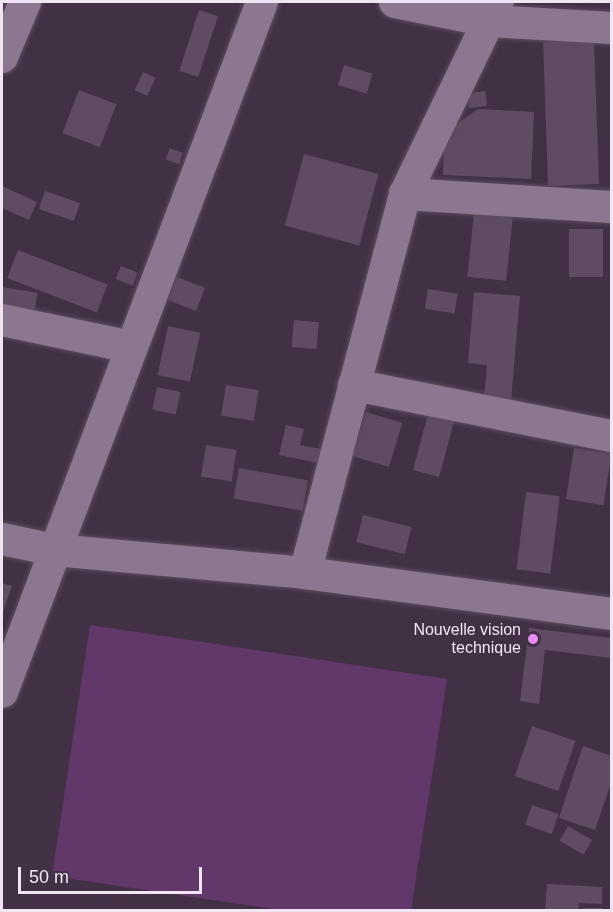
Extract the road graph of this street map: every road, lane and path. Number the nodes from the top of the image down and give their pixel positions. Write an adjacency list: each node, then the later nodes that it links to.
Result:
1 (25, 2): 6 (street)
2 (261, 2): 10 (street)
3 (395, 2): 4 (street)
4 (493, 11): 5 (street); 7 (street)
5 (612, 28)
6 (2, 57)
7 (405, 194): 8 (street); 11 (street)
8 (612, 207)
9 (2, 320): 10 (street)
10 (131, 347): 14 (street)
11 (354, 385): 12 (street); 15 (street)
12 (612, 436)
13 (2, 539): 14 (street)
14 (54, 550): 15 (street); 17 (street)
15 (305, 573): 16 (street)
16 (612, 614)
17 (2, 692)

